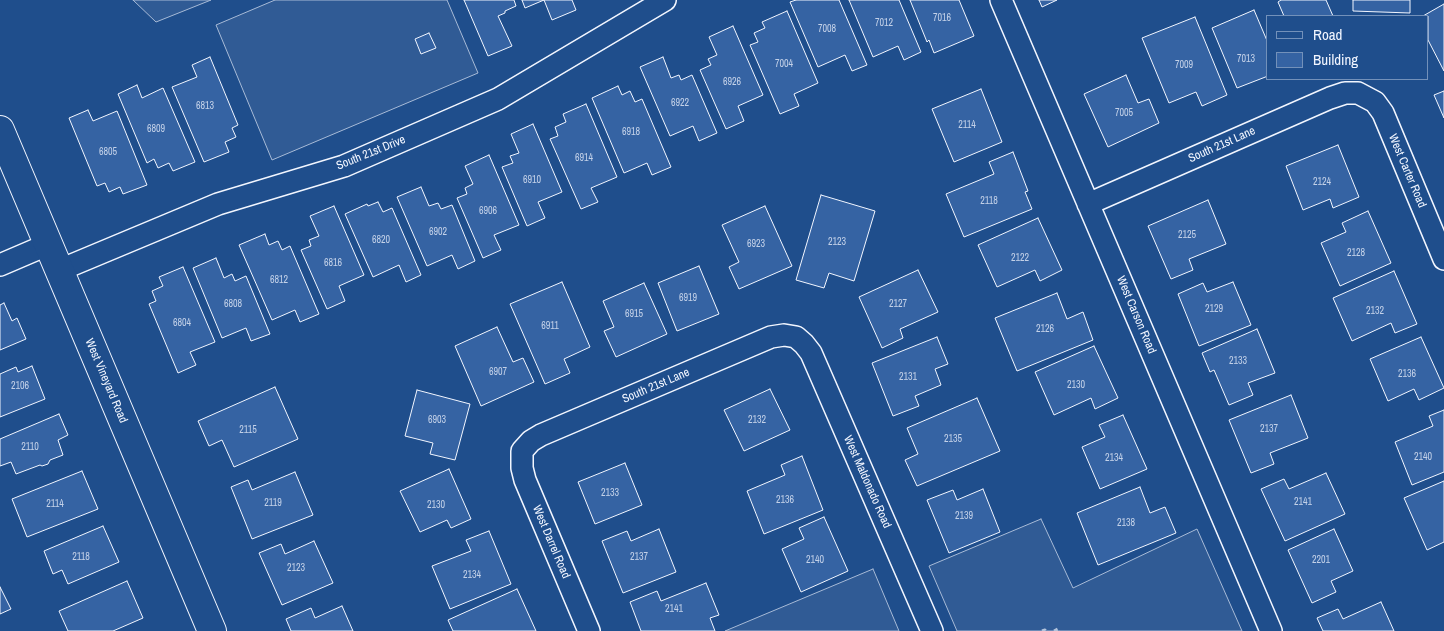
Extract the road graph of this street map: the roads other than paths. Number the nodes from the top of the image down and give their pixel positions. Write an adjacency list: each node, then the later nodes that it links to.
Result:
1 (665, 0): 9 (street, South 21st Drive)
2 (1001, 0): 5 (street, West Carson Road)
3 (1358, 93): 5 (street, South 21st Lane); 7 (street, West Carter Road)
4 (0, 130): 6 (street, West Vineyard Road)
5 (1088, 204): 15 (street, West Carson Road)
6 (49, 244): 8 (street); 9 (street, West Vineyard Road)
7 (1444, 259)
8 (0, 265)
9 (60, 270): 12 (street, West Vineyard Road)
10 (796, 337): 11 (street, South 21st Lane); 14 (street, West Maldonado Road)
11 (522, 451): 13 (street, West Darrel Road)
12 (212, 631)
13 (589, 631)
14 (932, 631)
15 (1271, 631)

